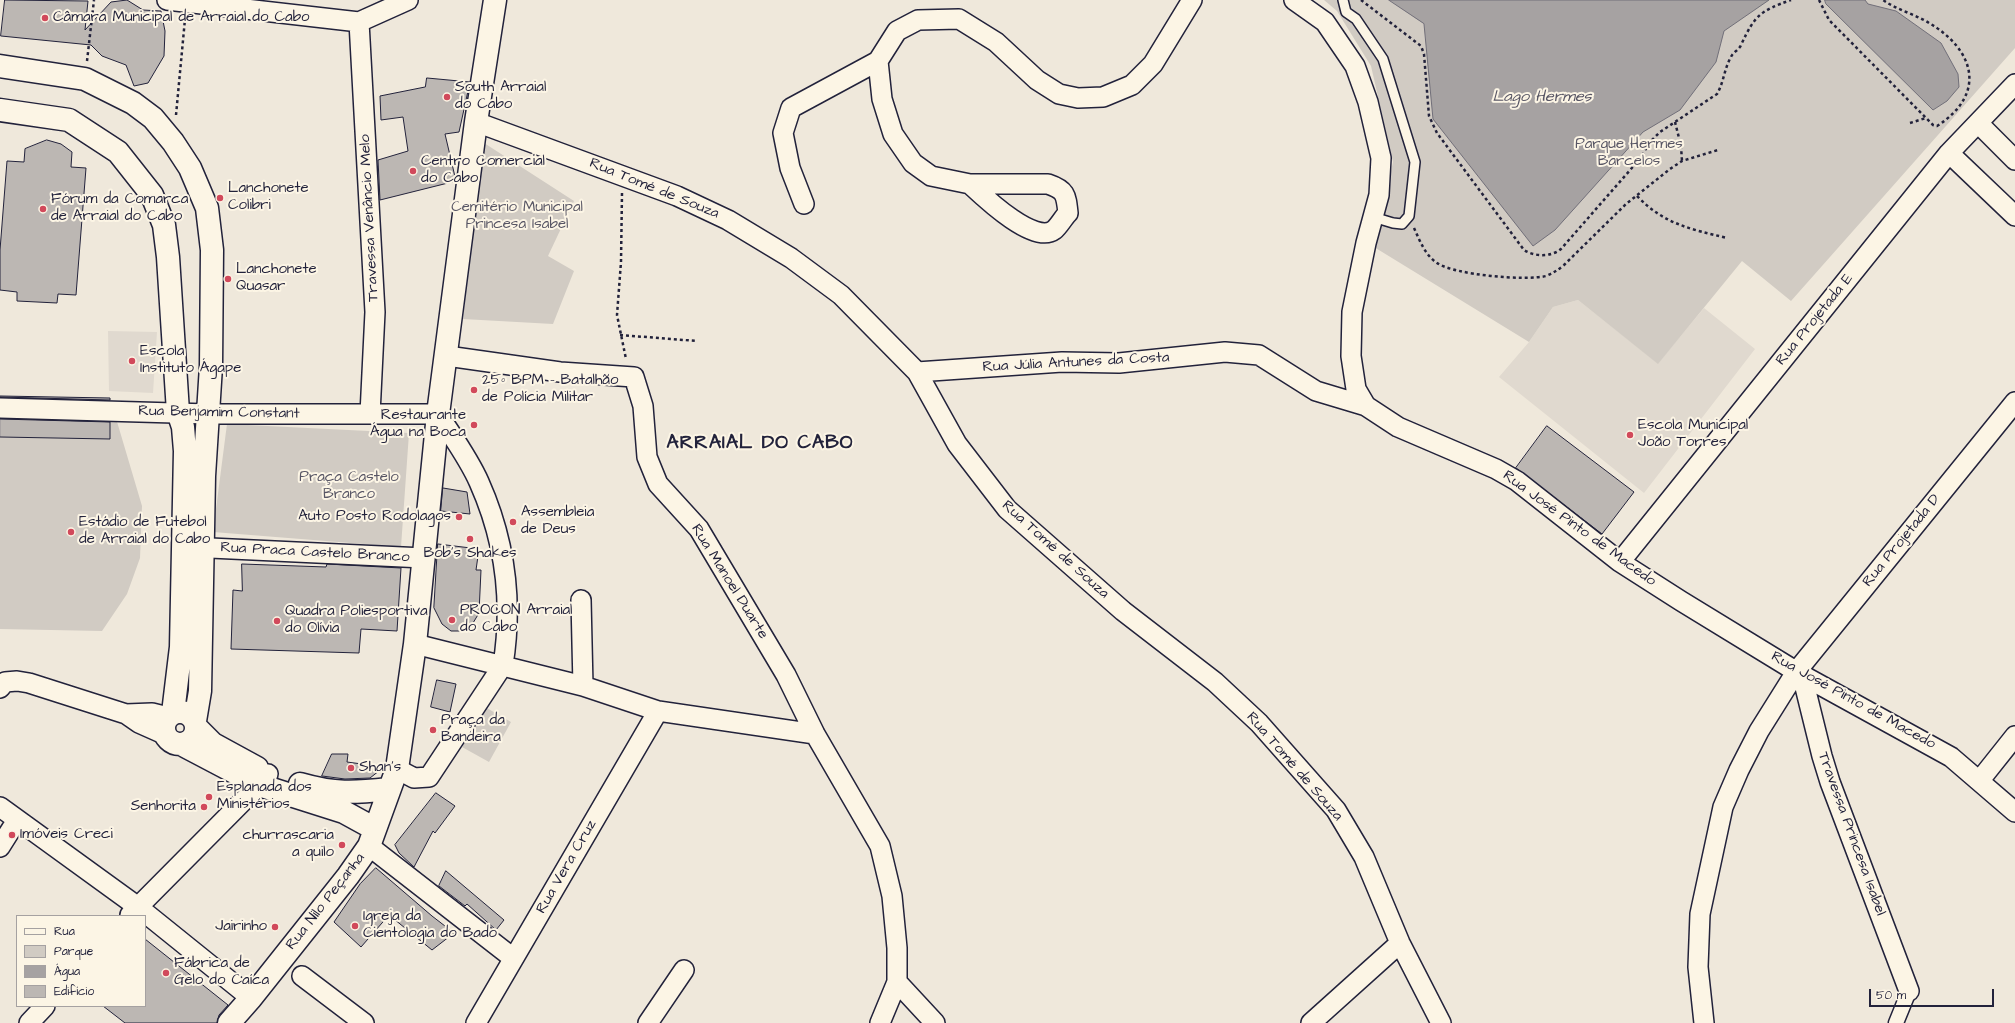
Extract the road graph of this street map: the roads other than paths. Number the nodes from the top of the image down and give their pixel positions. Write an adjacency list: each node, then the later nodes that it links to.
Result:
1 (167, 0): 7 (street)
2 (408, 0): 7 (street)
3 (495, 0): 12 (main road, Rua Nilo Peçanha)
4 (1192, 0): 8 (street)
5 (1294, 0): 19 (street, Rua José Pinto de Macedo)
6 (1343, 0): 19 (lane)
7 (359, 22): 27 (street, Travessa Venâncio Melo)
8 (878, 61): 16 (street); 17 (street)
9 (0, 66): 26 (main road)
10 (2015, 84): 13 (street, Rua Projetada E)
11 (0, 110): 25 (main road)
12 (476, 122): 20 (main road, Rua Nilo Peçanha); 21 (street, Rua Tomé de Souza)
13 (1978, 123): 14 (street, Rua Projetada E); 15 (street)
14 (1950, 153): 18 (street); 31 (street, Rua Projetada E)
15 (2015, 160)
16 (970, 184): 16 (street)
17 (804, 204)
18 (2015, 216)
19 (1373, 217): 23 (street, Rua José Pinto de Macedo)
20 (447, 356): 28 (main road, Rua Nilo Peçanha); 41 (street, Rua Manoel Duarte)
21 (917, 372): 23 (street, Rua Júlia Antunes da Costa); 55 (street, Rua Tomé de Souza)
22 (2015, 402): 35 (street, Rua Projetada D)
23 (1366, 406): 31 (street, Rua José Pinto de Macedo)
24 (0, 408): 25 (street, Rua Benjamim Constant)
25 (178, 412): 26 (street, Rua Benjamim Constant); 29 (main road)
26 (209, 414): 27 (street, Rua Benjamim Constant); 29 (main road)
27 (370, 414): 28 (street, Rua Benjamim Constant)
28 (438, 414): 30 (main road, Rua Nilo Peçanha); 34 (street)
29 (193, 548): 30 (street, Rua Praca Castelo Branco); 39 (main road); 40 (main road)
30 (424, 558): 33 (main road, Rua Nilo Peçanha)
31 (1620, 562): 35 (street, Rua José Pinto de Macedo)
32 (581, 600): 37 (street)
33 (415, 644): 34 (street); 43 (main road, Rua Nilo Peçanha)
34 (503, 665): 37 (street); 43 (street)
35 (1796, 676): 45 (street, Rua José Pinto de Macedo); 60 (street, Travessa Princesa Isabel); 72 (street, Rua Projetada D)
36 (3, 685): 40 (street)
37 (583, 686): 38 (street)
38 (658, 711): 41 (street); 56 (street, Rua Vera Cruz)
39 (196, 724): 40 (main road); 44 (main road)
40 (172, 727): 44 (main road)
41 (815, 734): 59 (street, Rua Manoel Duarte)
42 (2015, 736): 45 (street)
43 (397, 769): 46 (main road, Rua Nilo Peçanha)
44 (263, 780): 47 (main road); 53 (street)
45 (1980, 780): 49 (street, Rua José Pinto de Macedo)
46 (389, 789): 47 (main road); 51 (main road, Rua Nilo Peçanha)
47 (345, 802): 51 (main road)
48 (0, 807): 50 (street)
49 (2015, 812)
50 (17, 820): 52 (street); 53 (street)
51 (372, 838): 56 (street); 61 (main road, Rua Nilo Peçanha)
52 (0, 847)
53 (134, 911)
54 (146, 920): 61 (street)
55 (1400, 943): 70 (street); 71 (street, Rua Tomé de Souza)
56 (513, 958): 66 (street, Rua Vera Cruz)
57 (684, 970): 67 (street)
58 (302, 976): 65 (street)
59 (897, 982): 68 (street, Rua Manoel Duarte); 69 (street)
60 (1909, 991): 73 (street)
61 (251, 998): 63 (main road, Rua Nilo Peçanha)
62 (44, 1007): 64 (street)
63 (235, 1021)
64 (29, 1023)
65 (364, 1023)
66 (476, 1023)
67 (648, 1023)
68 (880, 1023)
69 (935, 1023)
70 (1311, 1023)
71 (1441, 1023)
72 (1704, 1023)
73 (1896, 1023)

